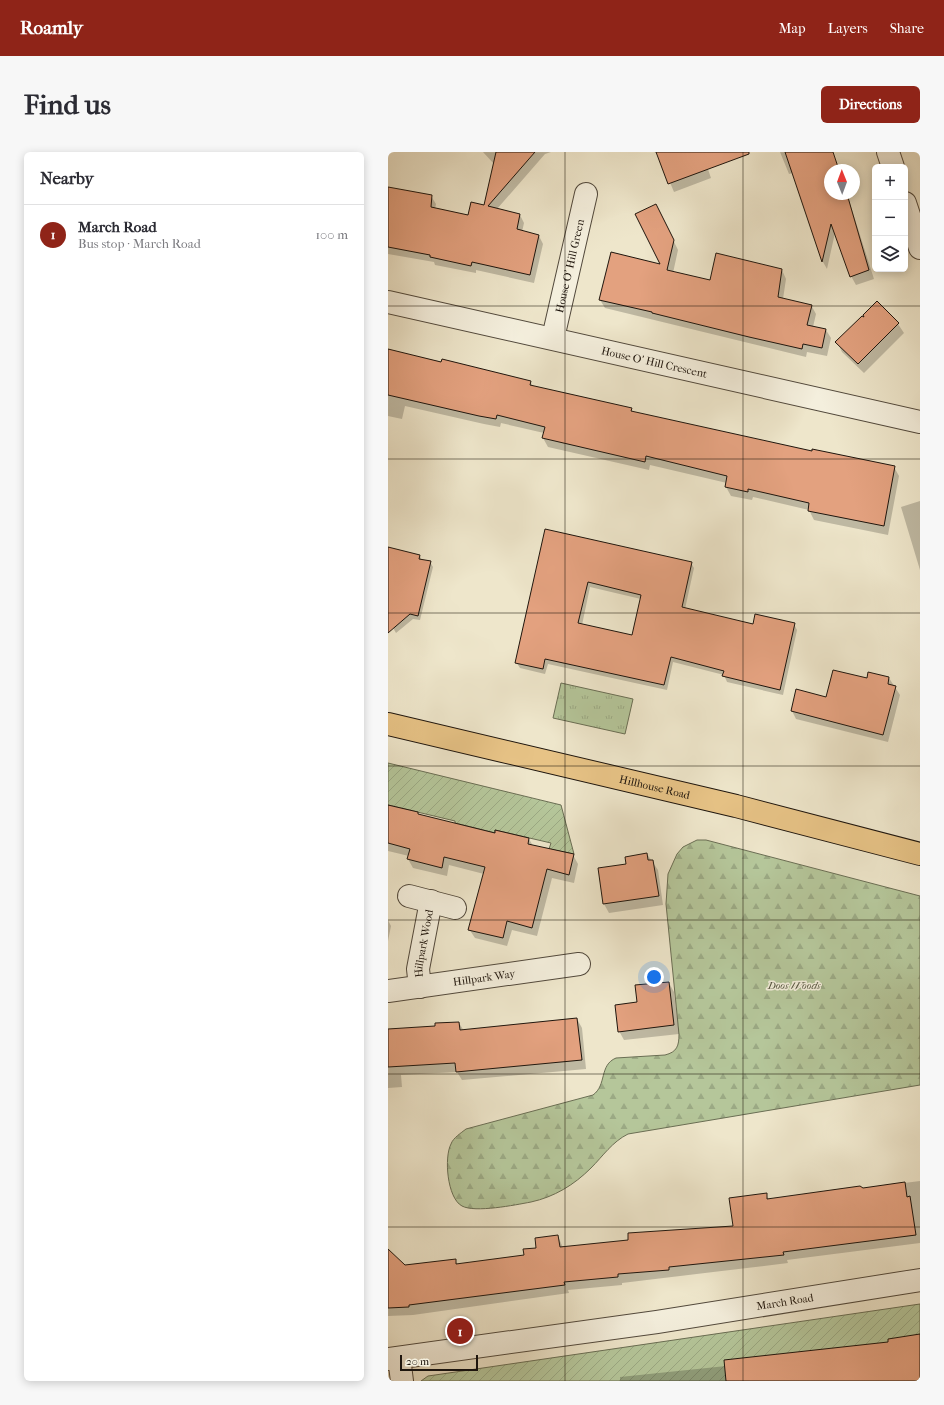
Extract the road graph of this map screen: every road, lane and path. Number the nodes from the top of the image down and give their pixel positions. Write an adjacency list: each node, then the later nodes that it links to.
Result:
1 (888, 152): 2 (street)
2 (892, 164)
3 (586, 194): 7 (street, House O' Hill Green)
4 (908, 212): 5 (street)
5 (920, 248)
6 (388, 302): 7 (street, House O' Hill Crescent)
7 (553, 338): 8 (street, House O' Hill Crescent)
8 (920, 422)
9 (388, 724): 10 (main road, Hillhouse Road)
10 (920, 854)
11 (409, 896): 12 (street, Hillpark Wood)
12 (431, 901): 13 (street, Hillpark Wood); 15 (street, Hillpark Wood)
13 (455, 908)
14 (579, 964): 15 (street, Hillpark Way)
15 (420, 987): 16 (street, Hillpark Way)
16 (388, 991)
17 (920, 1280): 18 (street, March Road)
18 (394, 1359): 19 (street)
19 (402, 1381)

